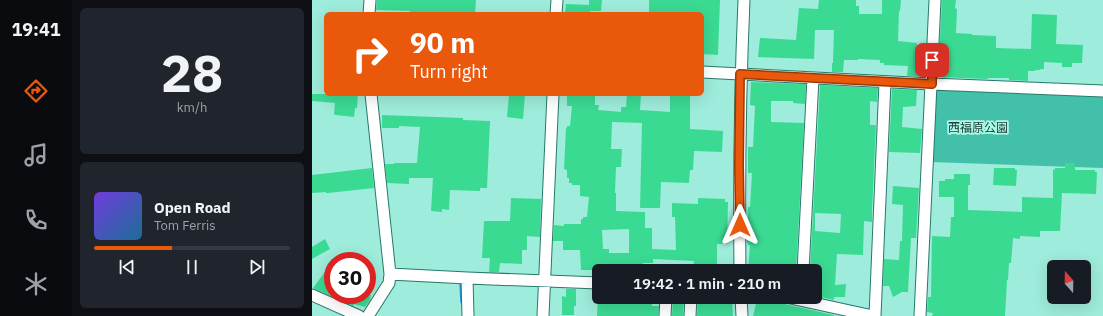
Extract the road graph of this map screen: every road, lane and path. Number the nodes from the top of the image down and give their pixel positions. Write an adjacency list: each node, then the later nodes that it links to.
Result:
1 (370, 0): 5 (street)
2 (557, 0): 6 (street)
3 (744, 0): 8 (street)
4 (935, 0): 11 (street)
5 (369, 12)
6 (556, 12)
7 (704, 72): 8 (street)
8 (740, 74): 9 (street); 15 (street)
9 (812, 78): 10 (street); 16 (street)
10 (885, 82): 11 (street); 33 (street)
11 (932, 84): 12 (street); 34 (street)
12 (1103, 91)
13 (370, 96): 17 (street)
14 (553, 96): 19 (street)
15 (740, 264)
16 (803, 264)
17 (390, 274): 18 (street); 27 (street)
18 (467, 278): 19 (street); 28 (street)
19 (545, 280): 20 (street); 29 (street)
20 (592, 282)
21 (312, 295): 26 (street)
22 (666, 304): 30 (street)
23 (691, 304): 31 (street)
24 (741, 304): 32 (street)
25 (822, 304): 33 (street)
26 (360, 316)
27 (368, 316)
28 (468, 316)
29 (543, 316)
30 (665, 316)
31 (690, 316)
32 (742, 316)
33 (874, 316)
34 (920, 316)

